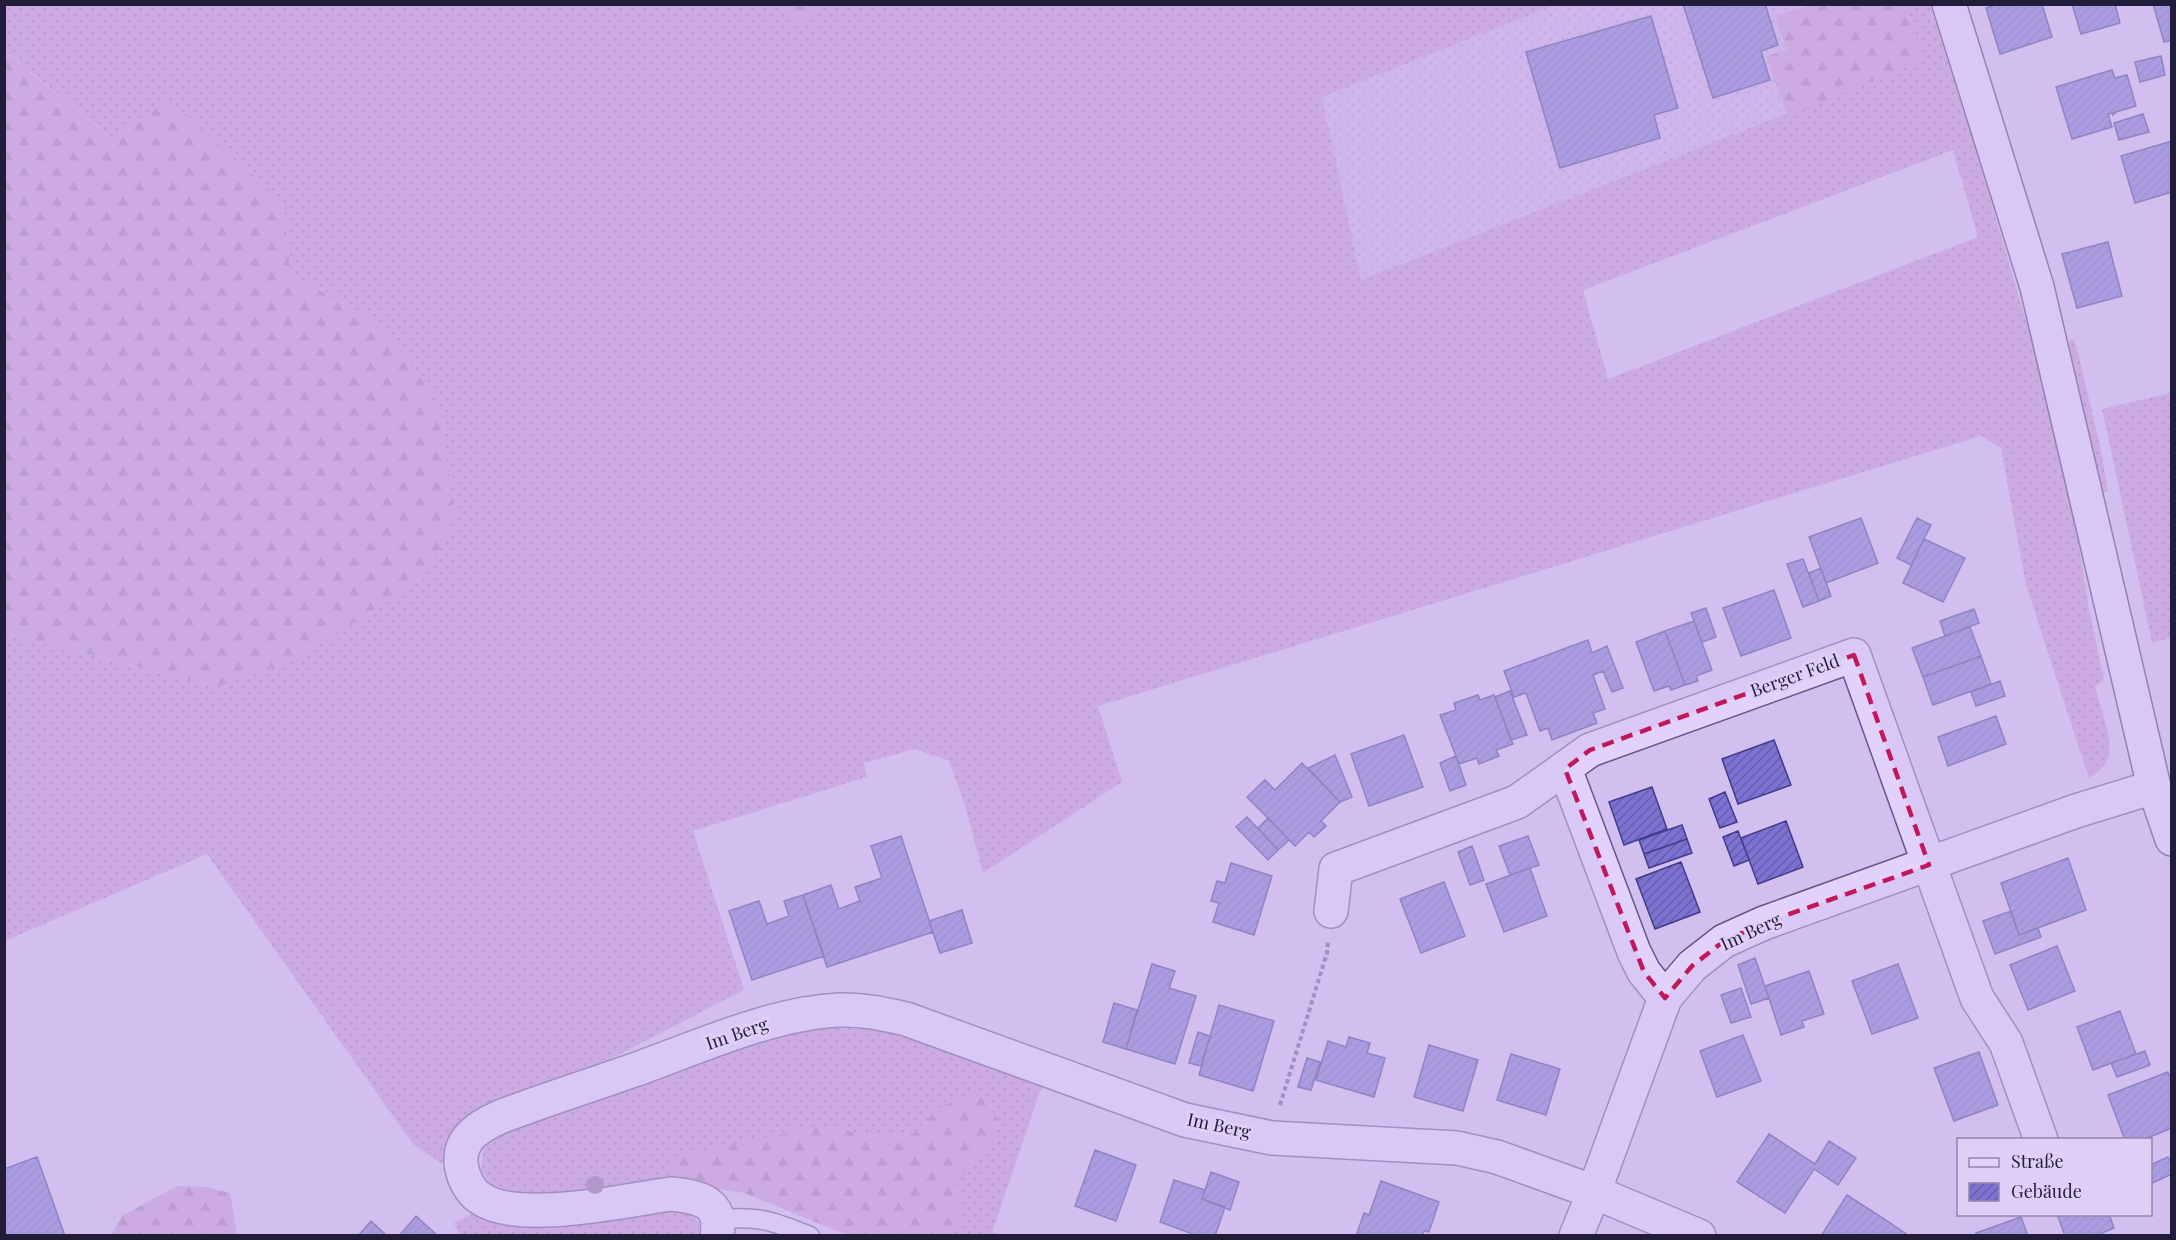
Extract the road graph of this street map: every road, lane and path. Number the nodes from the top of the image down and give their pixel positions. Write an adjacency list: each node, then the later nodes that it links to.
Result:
1 (1949, 4): 3 (street)
2 (1565, 769): 5 (street, Berger Feld); 6 (street, Berger Feld); 7 (street)
3 (2154, 787): 4 (street); 5 (street, Im Berg)
4 (2170, 830)
5 (1929, 865): 7 (street, Im Berg); 9 (street)
6 (1331, 911): 8 (path)
7 (1665, 998): 10 (street, Im Berg)
8 (1272, 1138): 10 (street, Im Berg); 11 (street, Im Berg)
9 (2041, 1138)
10 (1594, 1192): 13 (street); 14 (street)
11 (718, 1228): 12 (lane)
12 (810, 1236)
13 (1576, 1236)
14 (1699, 1236)

